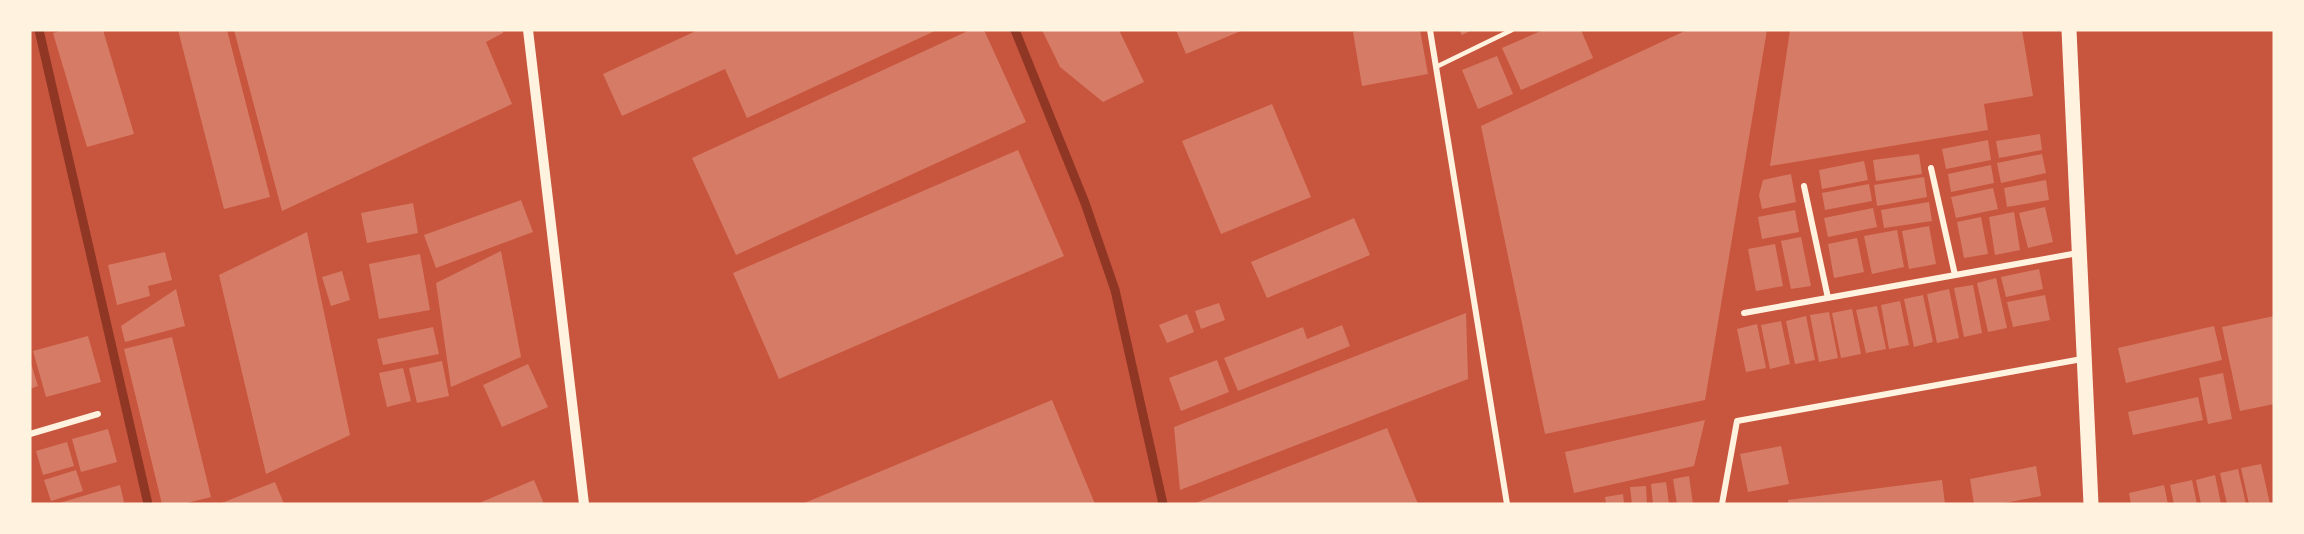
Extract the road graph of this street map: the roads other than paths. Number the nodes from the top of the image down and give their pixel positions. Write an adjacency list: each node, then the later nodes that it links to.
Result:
1 (528, 30): 15 (street)
2 (1430, 30): 5 (street)
3 (1512, 30): 5 (lane)
4 (2069, 30): 8 (main road)
5 (1436, 67): 16 (street)
6 (1931, 168): 9 (street)
7 (1804, 186): 10 (street)
8 (2079, 252): 9 (street); 12 (main road)
9 (1955, 275): 10 (street)
10 (1828, 298): 11 (street)
11 (1744, 313)
12 (2082, 359): 17 (street); 18 (main road)
13 (98, 414): 14 (street)
14 (30, 434)
15 (584, 504)
16 (1507, 504)
17 (1722, 504)
18 (2091, 504)

